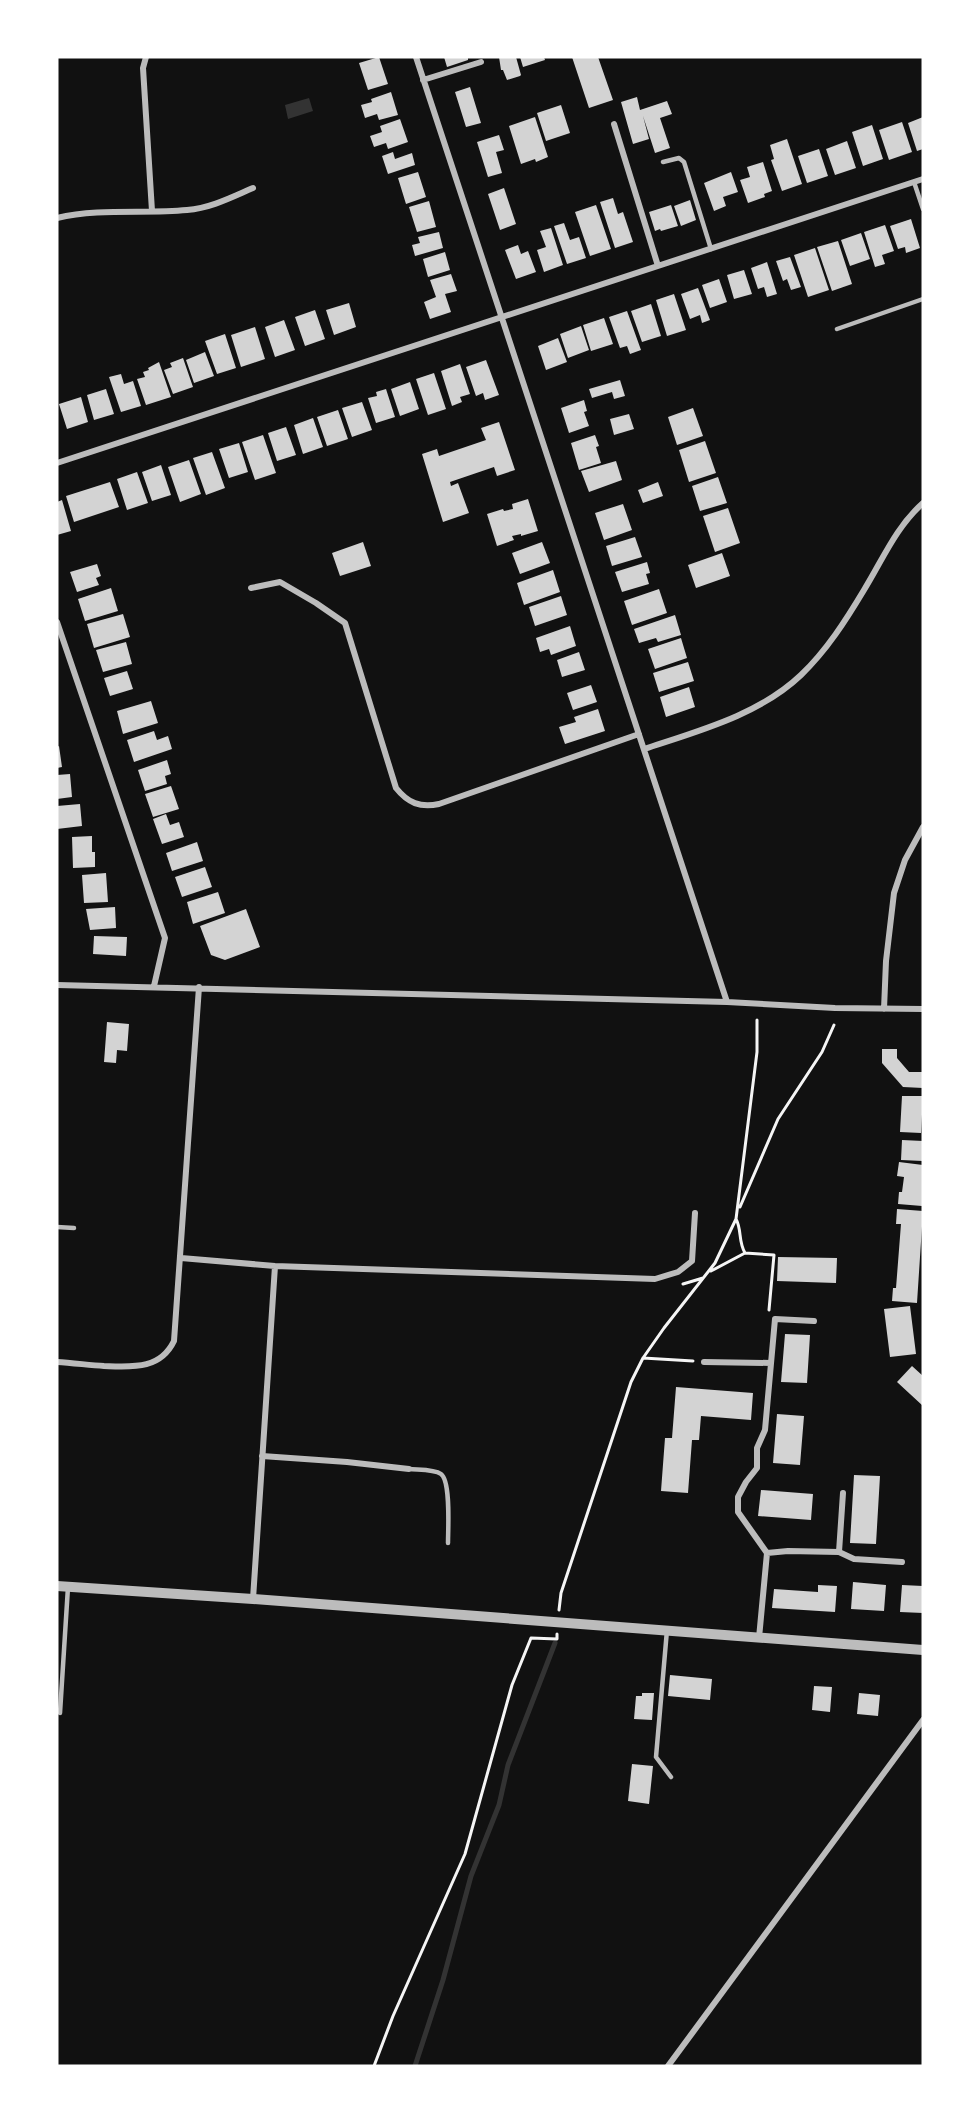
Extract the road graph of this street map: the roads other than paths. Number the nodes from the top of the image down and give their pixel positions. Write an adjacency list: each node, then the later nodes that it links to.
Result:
1 (146, 57): 11 (street)
2 (416, 57): 4 (street)
3 (481, 62): 4 (street)
4 (423, 80): 16 (street)
5 (614, 124): 14 (street)
6 (663, 162): 13 (lane)
7 (923, 179): 8 (street)
8 (914, 182): 10 (lane); 13 (street)
9 (253, 188): 11 (street)
10 (923, 209)
11 (152, 211): 12 (street)
12 (57, 218)
13 (711, 249): 14 (street)
14 (657, 266): 16 (street)
15 (923, 299): 17 (lane)
16 (502, 318): 18 (street); 22 (street)
17 (837, 328)
18 (57, 464)
19 (923, 503): 23 (street)
20 (250, 588): 22 (street)
21 (57, 622): 26 (street)
22 (639, 734): 23 (street)
23 (644, 749): 28 (street)
24 (923, 827): 29 (street)
25 (57, 985): 26 (street)
26 (154, 986): 27 (street)
27 (199, 987): 28 (street); 34 (street)
28 (727, 1002): 29 (street)
29 (884, 1009): 30 (street)
30 (923, 1009)
31 (694, 1213): 35 (street)
32 (57, 1227): 33 (lane)
33 (74, 1228)
34 (181, 1258): 35 (street); 37 (street)
35 (275, 1266): 40 (street)
36 (814, 1321): 39 (street)
37 (57, 1362)
38 (704, 1362): 39 (street)
39 (771, 1363): 45 (street)
40 (262, 1456): 41 (street); 48 (street)
41 (409, 1469): 43 (lane)
42 (843, 1493): 44 (street)
43 (448, 1544)
44 (839, 1552): 45 (street); 46 (street)
45 (767, 1553): 50 (street)
46 (902, 1563)
47 (62, 1586): 48 (street); 52 (lane)
48 (253, 1599): 49 (street)
49 (667, 1630): 50 (street); 54 (lane)
50 (759, 1638): 51 (street)
51 (923, 1650)
52 (60, 1713)
53 (923, 1720): 55 (street)
54 (671, 1777)
55 (668, 2066)

